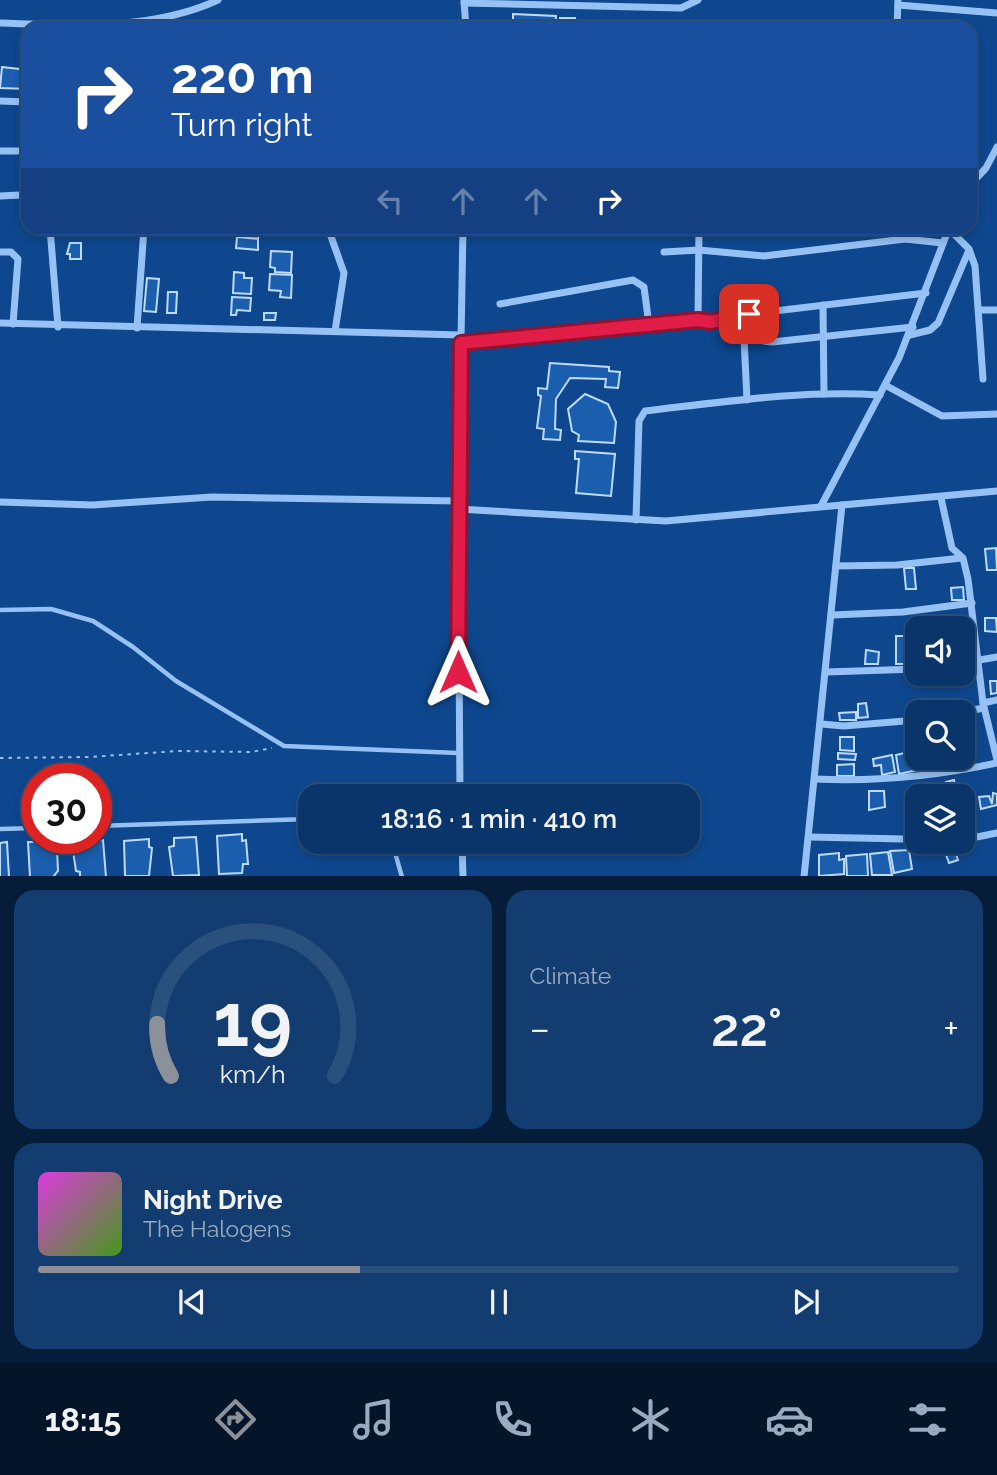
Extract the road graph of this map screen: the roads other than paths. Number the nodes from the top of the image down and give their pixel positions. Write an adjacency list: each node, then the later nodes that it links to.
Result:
1 (218, 0): 7 (street)
2 (698, 0): 3 (street)
3 (464, 2): 8 (street)
4 (898, 3): 5 (street); 9 (street)
5 (943, 4): 6 (street)
6 (997, 13)
7 (121, 21)
8 (465, 21)
9 (897, 21)
10 (0, 23): 11 (street)
11 (21, 24)
12 (0, 101): 13 (street)
13 (21, 102)
14 (997, 147): 17 (street)
15 (0, 151): 16 (street)
16 (21, 151)
17 (977, 178)
18 (20, 195): 19 (street)
19 (0, 196)
20 (51, 235): 42 (street)
21 (144, 235): 43 (street)
22 (330, 235): 44 (street)
23 (463, 235): 48 (street)
24 (699, 235): 29 (street)
25 (946, 235): 27 (street)
26 (956, 235): 28 (street)
27 (943, 243): 29 (street); 32 (street)
28 (969, 249): 35 (street); 45 (street)
29 (699, 250): 31 (street); 37 (street)
30 (0, 252): 40 (street)
31 (664, 252)
32 (926, 293): 34 (street); 45 (street)
33 (499, 304): 41 (street)
34 (823, 305): 38 (street); 46 (street)
35 (979, 310): 36 (street); 49 (street)
36 (997, 310)
37 (698, 320): 38 (street); 41 (street)
38 (710, 322): 47 (street)
39 (0, 323): 40 (street)
40 (13, 324): 42 (street)
41 (649, 325): 48 (street)
42 (58, 327): 43 (street)
43 (137, 328): 44 (street)
44 (335, 331): 48 (street)
45 (911, 331): 46 (street); 50 (street)
46 (824, 337): 47 (street); 51 (street)
47 (744, 338): 53 (street)
48 (461, 339): 58 (street)
49 (984, 379)
50 (885, 385): 52 (street); 54 (street)
51 (824, 394): 52 (street); 53 (street)
52 (880, 395): 60 (street)
53 (747, 400): 61 (street)
54 (997, 414)
55 (997, 491): 56 (street)
56 (941, 498): 59 (street); 62 (street)
57 (0, 502): 58 (street)
58 (458, 505): 61 (street); 78 (street)
59 (842, 505): 60 (street); 63 (street)
60 (821, 506): 61 (street)
61 (636, 520)
62 (963, 558): 63 (street); 64 (street)
63 (836, 566): 66 (street)
64 (972, 603): 66 (street); 69 (street)
65 (0, 610): 78 (lane)
66 (832, 615): 71 (street)
67 (997, 657): 69 (street)
68 (975, 662): 69 (street)
69 (978, 662): 73 (street)
70 (905, 669): 71 (street)
71 (827, 672): 76 (street)
72 (997, 700): 73 (street)
73 (984, 706): 74 (street); 77 (street)
74 (975, 708)
75 (905, 721): 76 (street)
76 (821, 724): 80 (street)
77 (995, 749): 79 (street)
78 (458, 753): 81 (street)
79 (997, 762): 80 (street)
80 (815, 779): 87 (street)
81 (459, 784)
82 (298, 819): 83 (lane)
83 (112, 825)
84 (21, 828): 85 (lane)
85 (0, 829)
86 (997, 833): 88 (street)
87 (809, 837): 89 (street); 94 (street)
88 (975, 837)
89 (905, 839)
90 (395, 854): 92 (lane)
91 (462, 854): 93 (street)
92 (402, 876)
93 (463, 876)
94 (804, 876)

